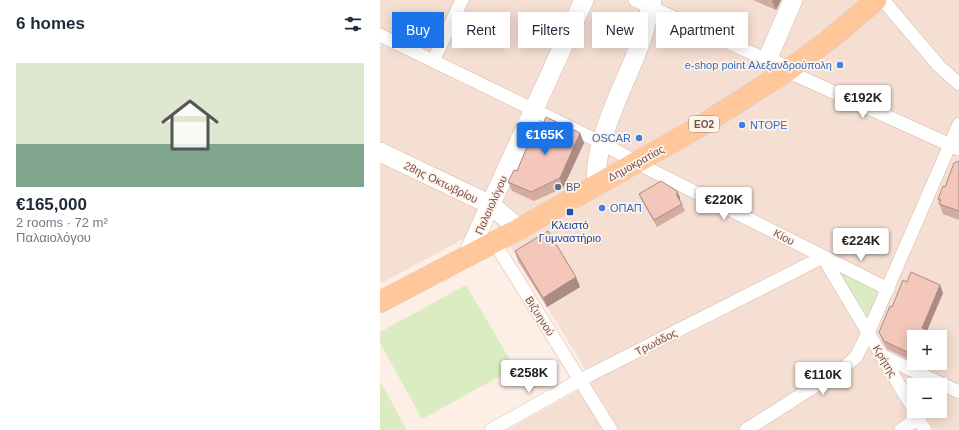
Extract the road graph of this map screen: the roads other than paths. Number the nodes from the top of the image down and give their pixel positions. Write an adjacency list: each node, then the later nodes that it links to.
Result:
1 (462, 0): 9 (street)
2 (584, 0): 12 (street, Παλαιολόγου)
3 (792, 0): 8 (street)
4 (876, 0): 10 (main road, Δημοκρατίας / ΕΟ2)
5 (883, 0): 11 (street)
6 (646, 2): 8 (street); 14 (street)
7 (380, 35): 9 (street, Κίου)
8 (767, 60): 10 (street)
9 (433, 61): 12 (street, Κίου)
10 (787, 71): 15 (street); 17 (main road, Δημοκρατίας / ΕΟ2)
11 (959, 84)
12 (534, 110): 14 (street, Κίου); 19 (street, Παλαιολόγου)
13 (959, 124): 15 (street)
14 (602, 143): 17 (street, Κίου); 18 (street)
15 (954, 147): 24 (street)
16 (380, 152): 19 (street, 28ης Οκτωβρίου)
17 (637, 163): 18 (main road, Δημοκρατίας / ΕΟ2); 23 (street, Κίου)
18 (596, 185): 20 (main road, Δημοκρατίας / ΕΟ2)
19 (491, 205): 20 (street, 28ης Οκτωβρίου); 22 (street, Παλαιολόγου)
20 (519, 229): 21 (main road, Δημοκρατίας / ΕΟ2)
21 (494, 242): 22 (main road, Δημοκρατίας / ΕΟ2); 28 (street, Βιζυηνού)
22 (467, 256): 25 (main road, Δημοκρατίας / ΕΟ2)
23 (823, 257): 24 (street, Κίου); 26 (street, Κρήτης); 28 (street, Τρωάδος)
24 (888, 289): 26 (street)
25 (380, 302)
26 (868, 333): 27 (street, Κρήτης); 35 (street)
27 (883, 356): 29 (street); 30 (street, Κρήτης)
28 (580, 380): 33 (street, Τρωάδος); 34 (street, Βιζυηνού)
29 (959, 392)
30 (907, 397)
31 (912, 418): 36 (street)
32 (919, 418): 37 (street, Κρήτης)
33 (491, 430)
34 (611, 430)
35 (746, 430)
36 (901, 430)
37 (925, 430)

